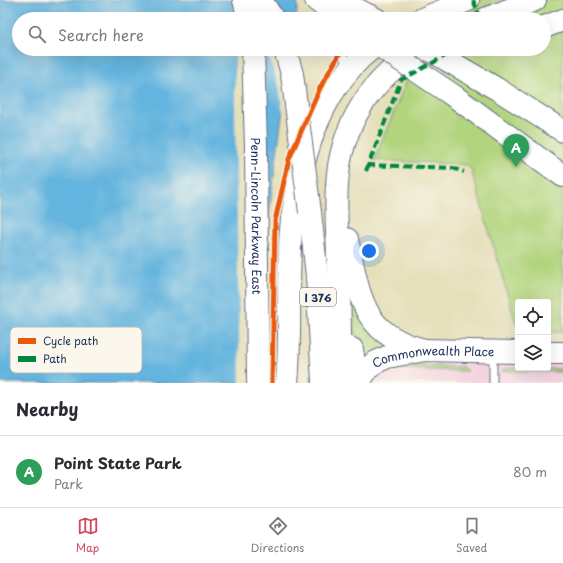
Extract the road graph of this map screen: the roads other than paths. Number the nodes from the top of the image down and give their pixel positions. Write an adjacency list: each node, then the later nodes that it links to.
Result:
1 (244, 0): 7 (main road)
2 (261, 0): 8 (main road)
3 (316, 0): 9 (main road)
4 (337, 0): 10 (main road); 11 (main road)
5 (468, 0): 12 (main road)
6 (535, 0): 13 (main road)
7 (247, 12)
8 (269, 12)
9 (332, 12)
10 (359, 12)
11 (362, 12)
12 (439, 12)
13 (503, 12)
14 (253, 56): 35 (main road, Penn-Lincoln Parkway East)
15 (288, 56): 27 (main road, I 376, bridge)
16 (343, 56): 21 (lane)
17 (364, 56): 21 (main road)
18 (394, 56): 23 (main road, bridge)
19 (411, 56): 25 (main road)
20 (441, 56): 22 (main road)
21 (347, 73): 34 (main road)
22 (563, 131)
23 (533, 153): 24 (main road); 26 (main road)
24 (563, 176)
25 (337, 184): 28 (main road); 29 (main road)
26 (563, 191)
27 (310, 212): 36 (main road); 37 (main road, I 376)
28 (338, 263): 38 (main road); 39 (main road)
29 (425, 350): 30 (main road, Commonwealth Place); 40 (main road, Commonwealth Place)
30 (493, 351): 31 (main road, Commonwealth Place); 41 (lane)
31 (515, 352)
32 (551, 353): 33 (main road)
33 (563, 353)
34 (288, 382)
35 (258, 383)
36 (309, 383)
37 (323, 383)
38 (341, 383)
39 (357, 383)
40 (361, 383)
41 (493, 383)

